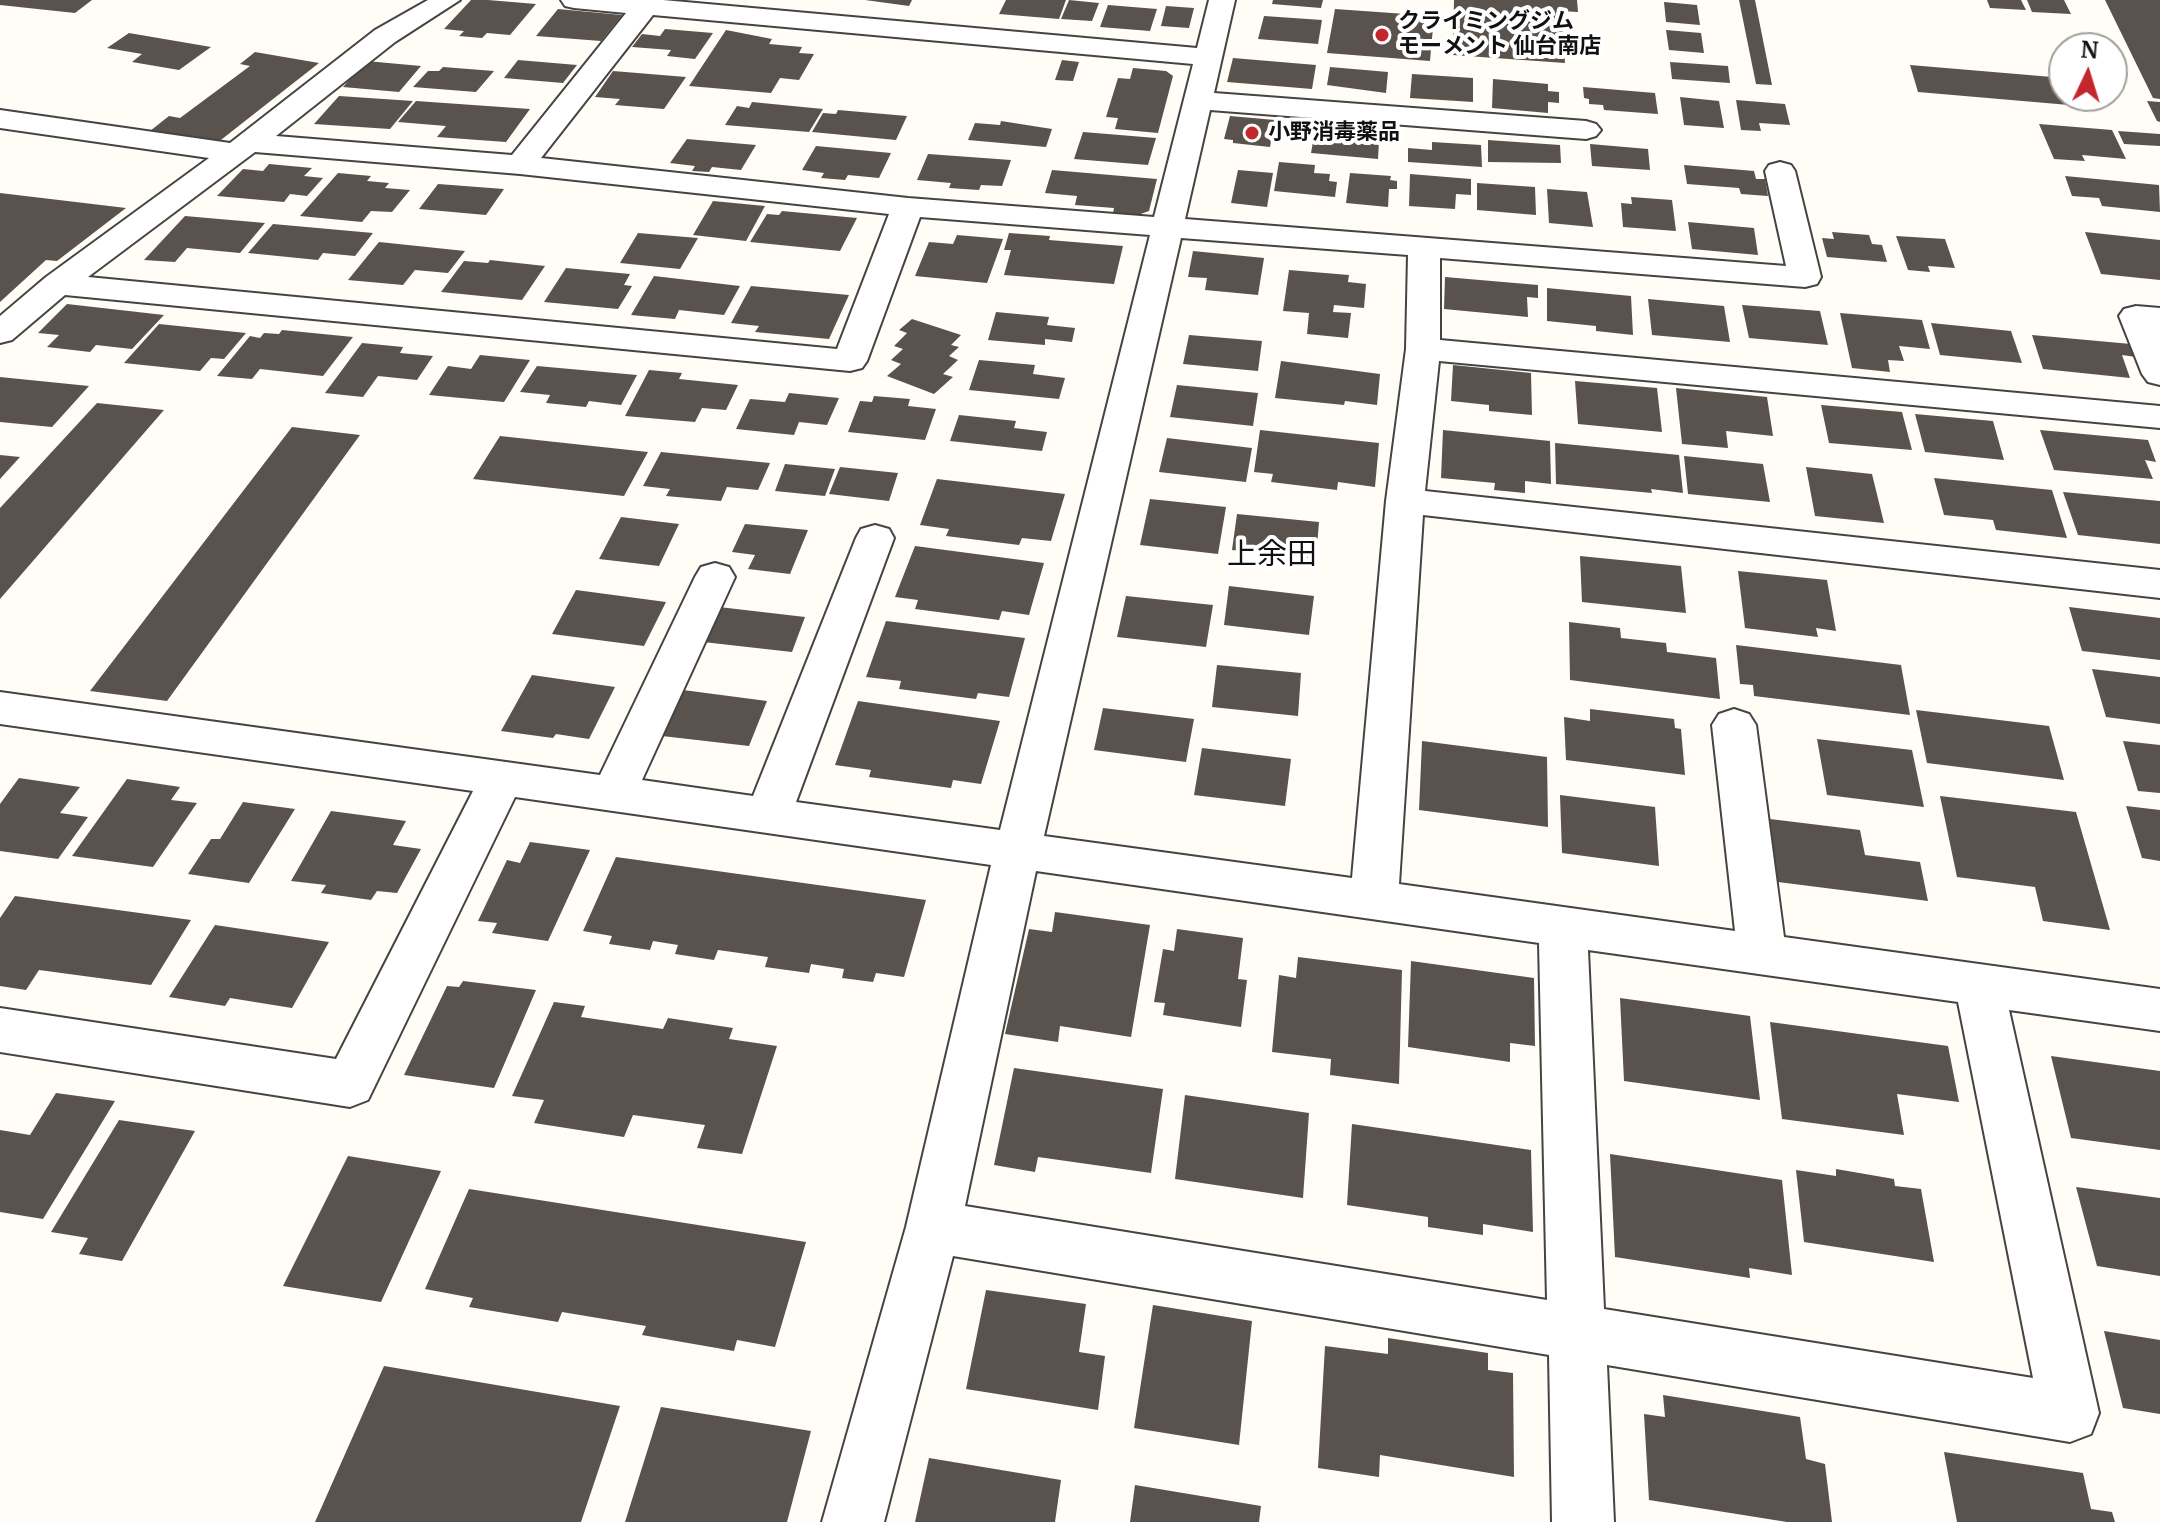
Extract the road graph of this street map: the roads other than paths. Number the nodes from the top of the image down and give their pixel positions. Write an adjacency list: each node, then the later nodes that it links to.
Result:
1 (447, 0): 9 (street)
2 (574, 0): 4 (street)
3 (1222, 0): 5 (street)
4 (645, 7): 5 (street); 10 (street)
5 (1206, 57): 6 (street)
6 (1197, 100): 8 (street); 13 (street)
7 (0, 119): 9 (street)
8 (1586, 130)
9 (243, 148): 10 (street); 15 (street)
10 (520, 165): 12 (street)
11 (1780, 171): 14 (street)
12 (908, 207): 13 (street); 15 (street)
13 (1166, 227): 14 (street); 30 (street)
14 (1424, 247): 18 (street)
15 (58, 284): 17 (street)
16 (2160, 318): 19 (street)
17 (0, 333)
18 (1423, 349): 20 (street); 21 (street)
19 (2160, 374)
20 (2160, 417)
21 (1405, 501): 24 (street); 31 (street)
22 (875, 538): 29 (street)
23 (715, 577): 28 (street)
24 (2160, 584)
25 (0, 708): 27 (street)
26 (1734, 725): 33 (street)
27 (502, 778): 28 (street); 36 (street)
28 (614, 793): 29 (street)
29 (768, 815): 30 (street)
30 (1018, 850): 31 (street); 37 (street)
31 (1374, 900): 32 (street)
32 (1563, 926): 33 (street); 38 (street)
33 (1762, 954): 34 (street)
34 (1979, 985): 35 (street); 38 (street)
35 (2160, 1010)
36 (0, 1030)
37 (933, 1227): 38 (street); 39 (street)
38 (1577, 1332): 40 (street)
39 (853, 1522)
40 (1583, 1522)

